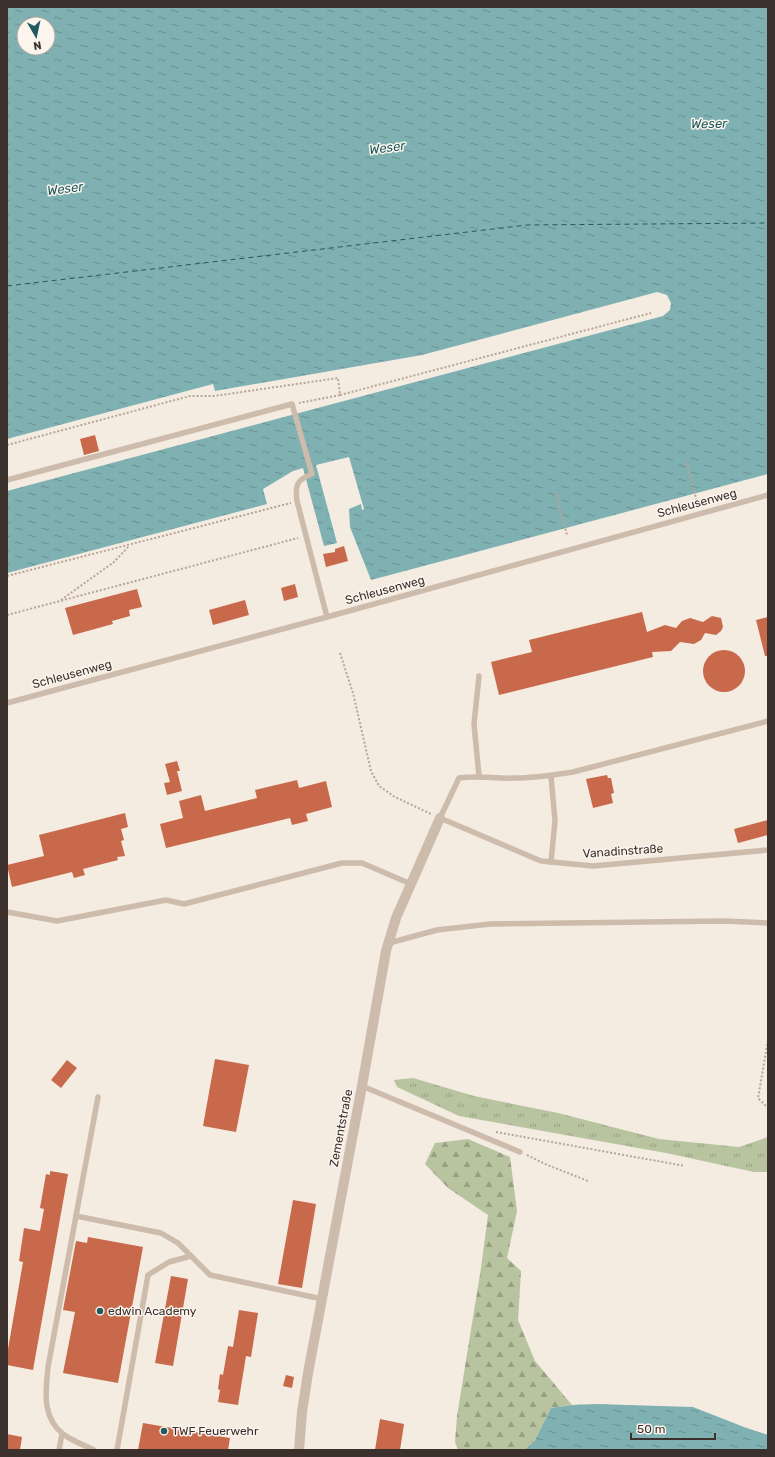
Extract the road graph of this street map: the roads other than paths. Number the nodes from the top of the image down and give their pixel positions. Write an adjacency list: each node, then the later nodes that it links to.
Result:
1 (7, 480): 3 (lane)
2 (768, 495): 3 (lane, Schleusenweg)
3 (327, 617): 5 (lane, Schleusenweg)
4 (479, 676): 7 (lane)
5 (7, 703)
6 (768, 721): 8 (lane)
7 (479, 776): 8 (lane); 9 (lane)
8 (551, 776): 11 (lane)
9 (440, 818): 11 (lane, Vanadinstraße); 12 (street, Zementstraße)
10 (768, 850): 11 (lane, Vanadinstraße)
11 (551, 862)
12 (411, 884): 13 (lane); 15 (street, Zementstraße)
13 (7, 912)
14 (768, 923): 15 (lane)
15 (389, 943): 16 (street, Zementstraße)
16 (362, 1086): 18 (lane); 21 (street, Zementstraße)
17 (98, 1097): 19 (lane)
18 (520, 1152)
19 (76, 1216): 20 (lane); 22 (lane)
20 (191, 1256): 21 (lane); 25 (lane)
21 (322, 1299): 26 (street, Zementstraße)
22 (62, 1434): 23 (lane); 24 (lane)
23 (59, 1450)
24 (94, 1450)
25 (117, 1450)
26 (299, 1450)

